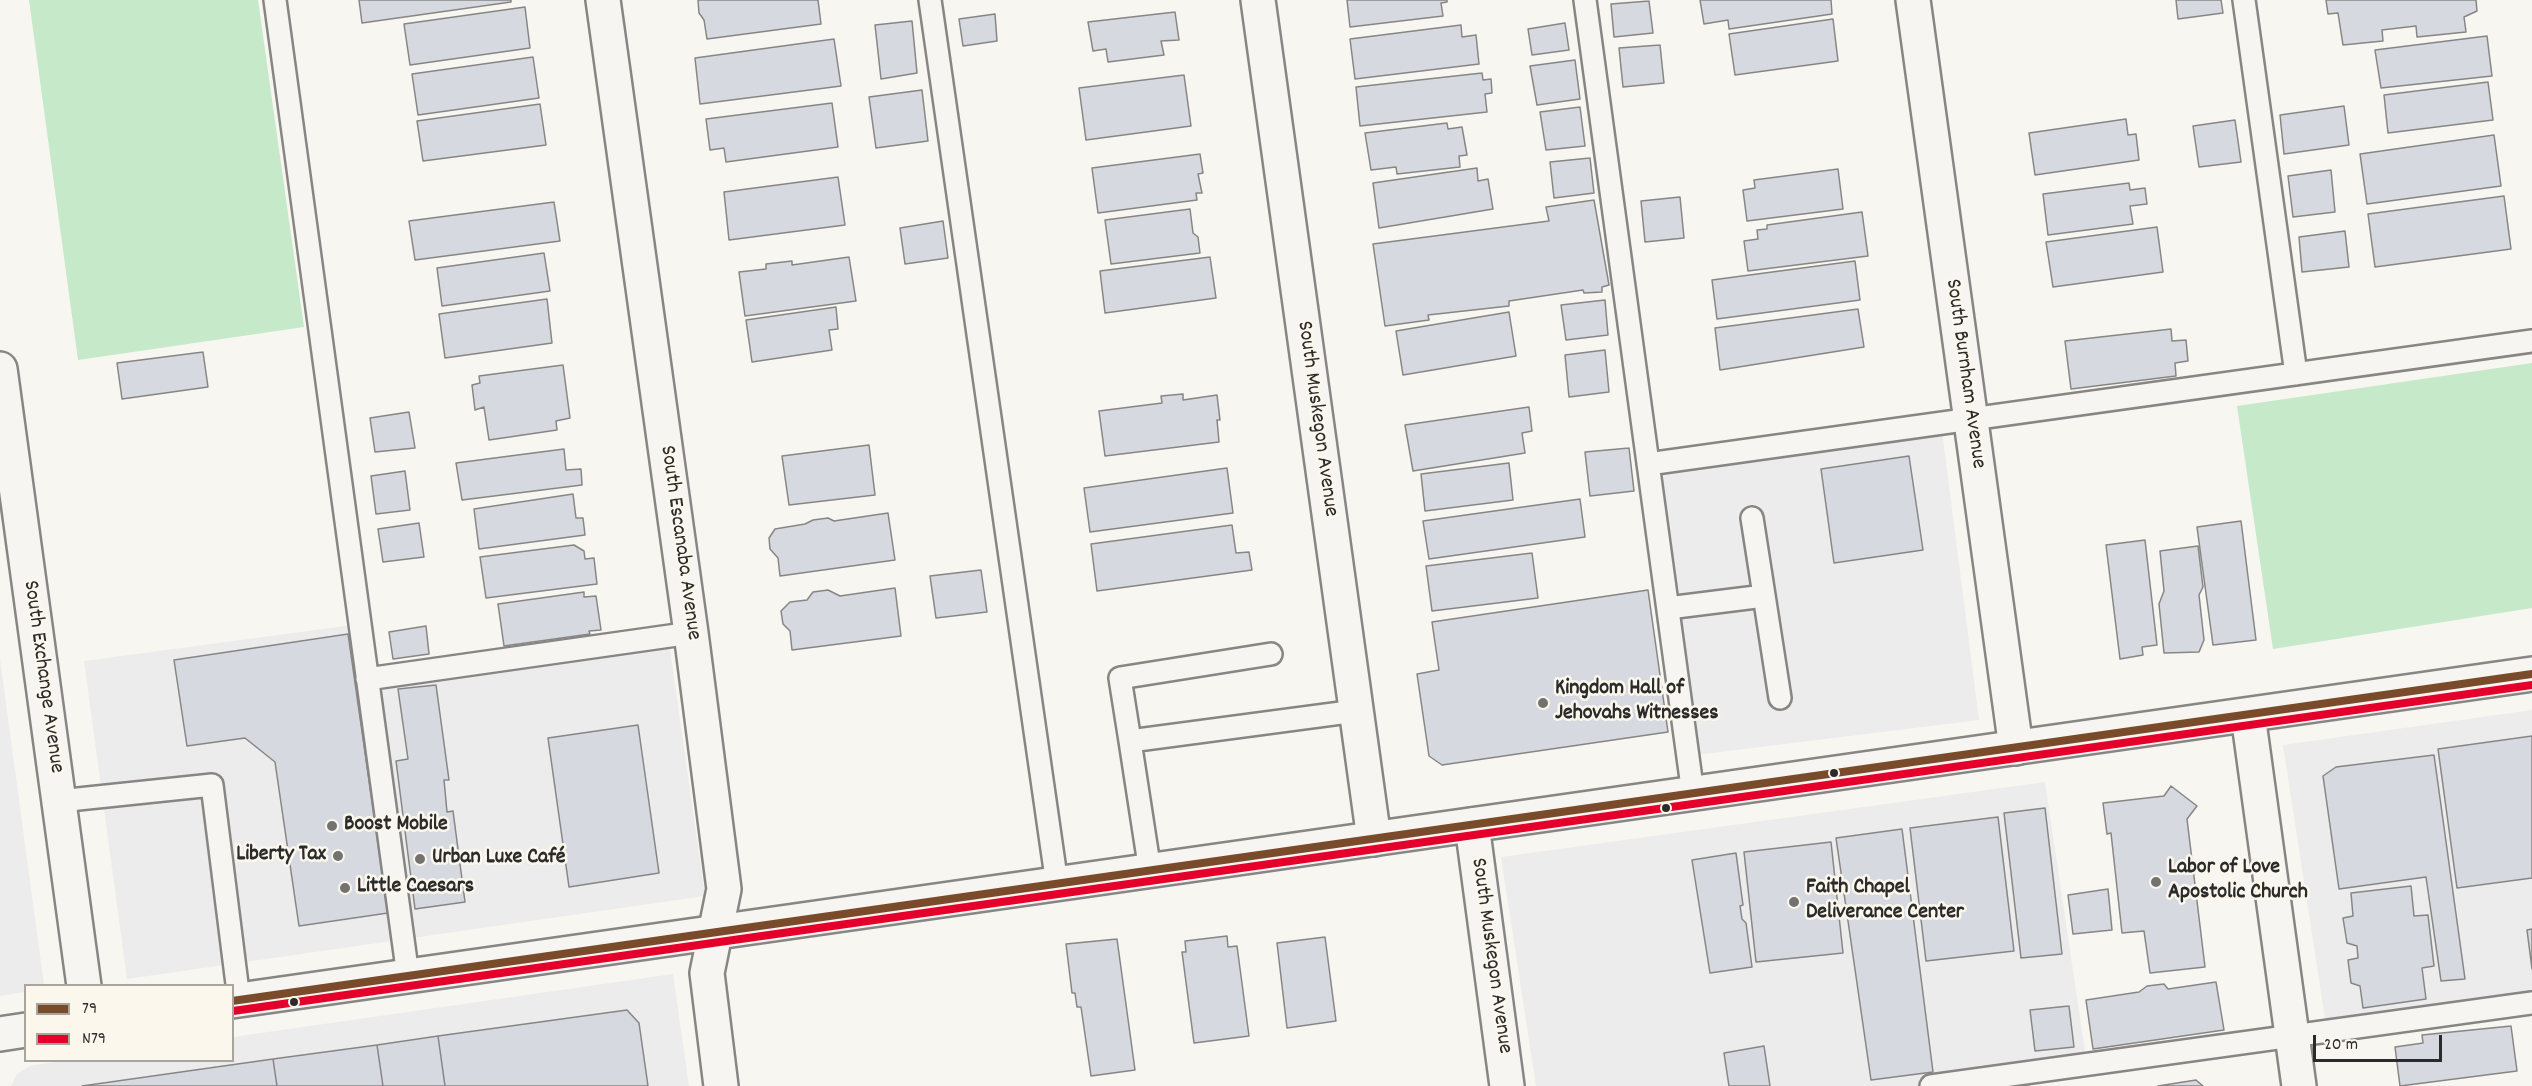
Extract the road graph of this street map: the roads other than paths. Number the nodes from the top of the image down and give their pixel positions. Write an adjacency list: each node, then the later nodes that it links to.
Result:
1 (275, 0): 19 (lane)
2 (603, 0): 16 (street, South Escanaba Avenue)
3 (930, 0): 30 (lane)
4 (1258, 0): 21 (street, South Muskegon Avenue)
5 (1585, 0): 12 (lane)
6 (1912, 0): 11 (street, South Burnham Avenue)
7 (2244, 0): 10 (lane)
8 (2532, 341): 10 (lane)
9 (0, 369): 26 (street, South Exchange Avenue)
10 (2296, 374): 11 (lane)
11 (1970, 419): 12 (lane); 24 (street, South Burnham Avenue)
12 (1648, 464): 15 (lane)
13 (1752, 518): 14 (lane)
14 (1764, 597): 15 (lane); 20 (lane)
15 (1668, 608): 25 (lane)
16 (691, 633): 19 (lane); 31 (street, South Escanaba Avenue)
17 (1270, 654): 23 (lane)
18 (2532, 674): 22 (street)
19 (368, 679): 32 (lane)
20 (1780, 698)
21 (1356, 711): 23 (lane); 28 (street, South Muskegon Avenue)
22 (2248, 715): 24 (street); 38 (street)
23 (1130, 741): 29 (lane)
24 (2016, 748): 25 (street)
25 (1693, 794): 27 (street)
26 (59, 801): 33 (street, South Exchange Avenue); 34 (lane)
27 (1472, 825): 28 (street); 40 (street, South Muskegon Avenue)
28 (1374, 839): 29 (street)
29 (1150, 871): 30 (street)
30 (1057, 884): 31 (street)
31 (715, 933): 32 (street); 39 (street, South Escanaba Avenue)
32 (408, 976): 34 (street)
33 (84, 984)
34 (236, 1000)
35 (2532, 1003): 38 (lane)
36 (24, 1030): 37 (street)
37 (0, 1034)
38 (2293, 1037): 41 (lane); 42 (street)
39 (721, 1086)
40 (1507, 1086)
41 (1932, 1086)
42 (2300, 1086)

